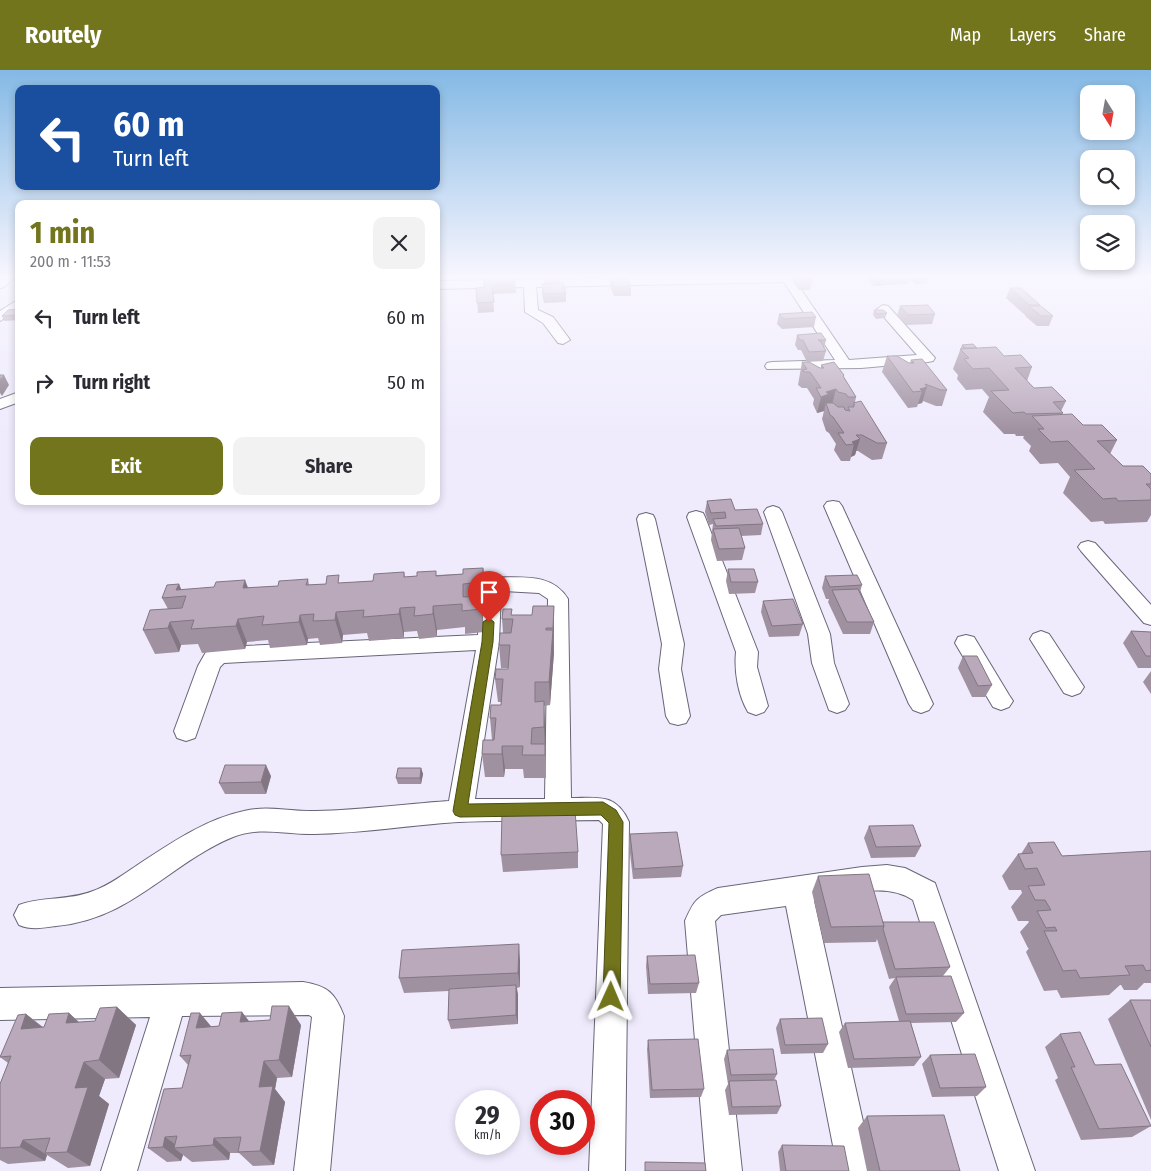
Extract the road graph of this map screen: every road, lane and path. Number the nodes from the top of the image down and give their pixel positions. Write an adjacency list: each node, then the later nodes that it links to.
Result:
1 (555, 329): 4 (street)
2 (822, 329): 5 (street)
3 (902, 329): 5 (street)
4 (563, 340)
5 (845, 364): 6 (street)
6 (772, 366)
7 (15, 399): 8 (street)
8 (0, 404)
9 (833, 506): 23 (street)
10 (773, 512): 22 (street)
11 (696, 516): 24 (street)
12 (646, 519): 25 (street)
13 (1088, 547): 16 (street)
14 (491, 584): 15 (street); 18 (street); 27 (street)
15 (432, 586)
16 (1151, 618)
17 (1041, 639): 20 (street)
18 (488, 642): 26 (street); 28 (street)
19 (966, 643): 21 (street)
20 (1072, 687)
21 (1001, 701)
22 (837, 704)
23 (921, 704)
24 (756, 706)
25 (678, 716)
26 (186, 731)
27 (558, 808): 28 (street); 35 (street)
28 (460, 811): 30 (street)
29 (797, 891): 36 (street); 37 (street); 38 (street)
30 (29, 915)
31 (171, 1001): 32 (street); 33 (street); 34 (street)
32 (0, 1004)
33 (119, 1171)
34 (312, 1171)
35 (607, 1171)
36 (724, 1171)
37 (856, 1171)
38 (1017, 1171)

